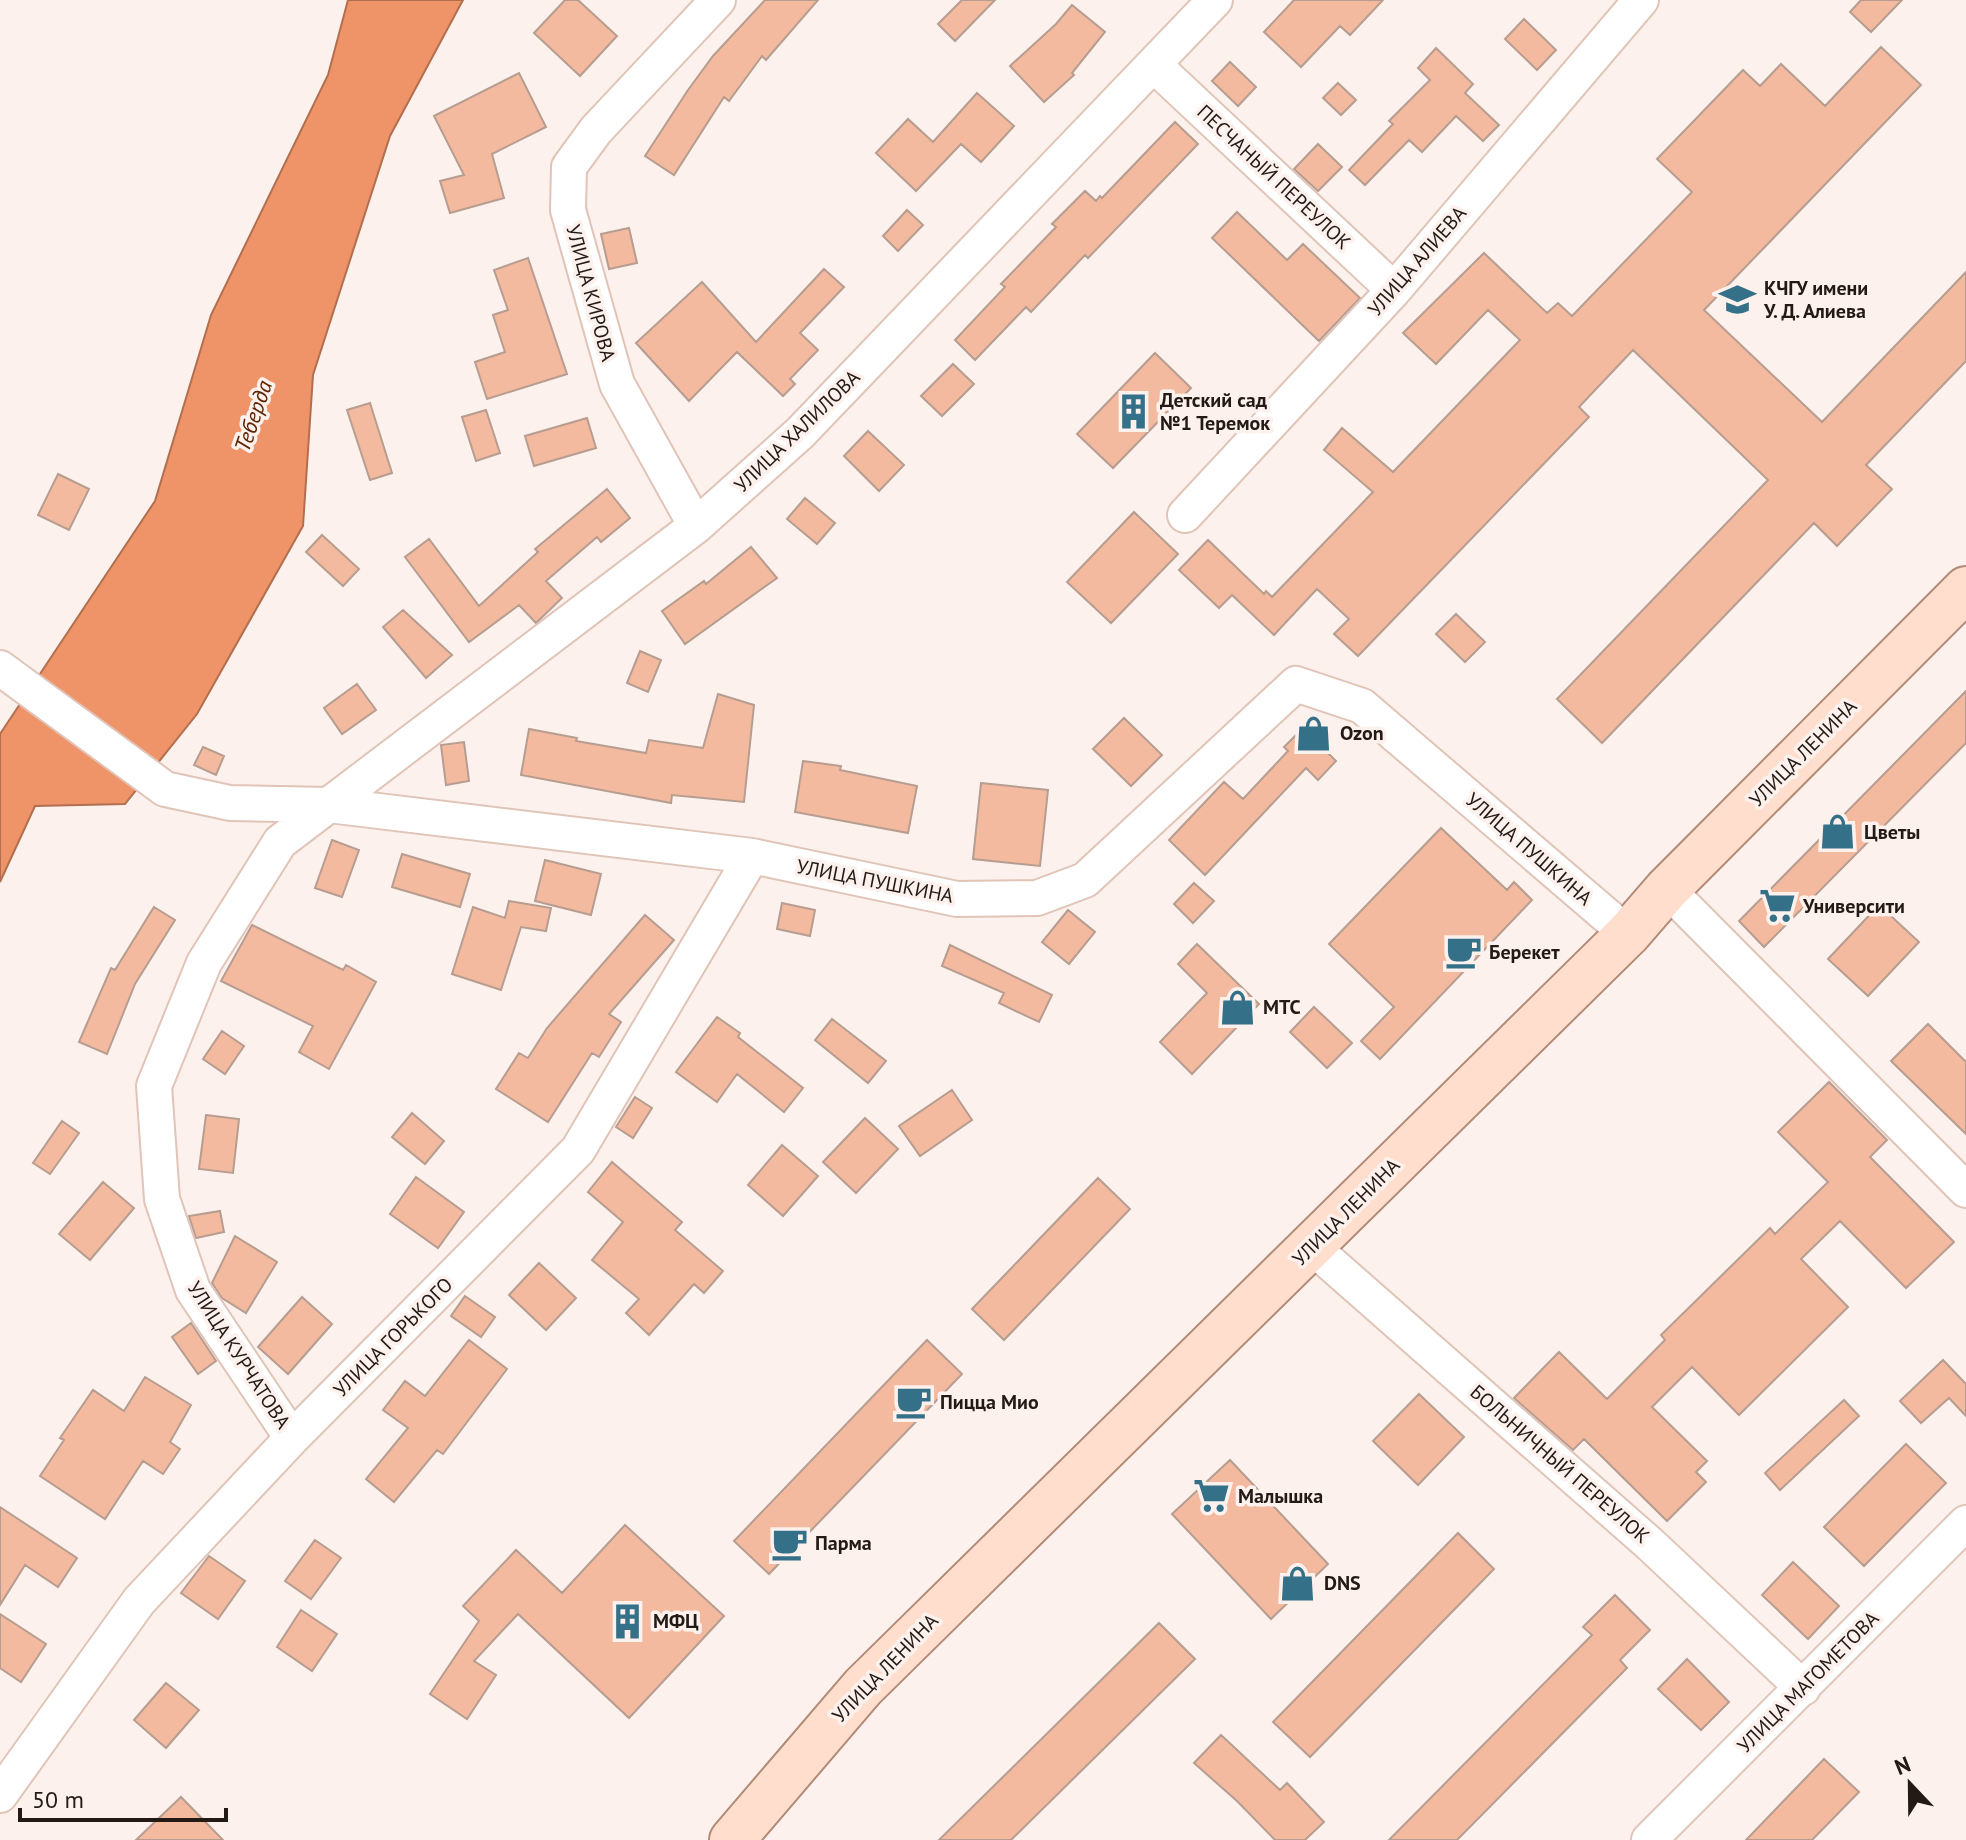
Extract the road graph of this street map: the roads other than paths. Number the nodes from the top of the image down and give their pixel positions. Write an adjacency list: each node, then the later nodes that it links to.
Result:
1 (718, 0): 7 (street, УЛИЦА КИРОВА)
2 (1215, 0): 4 (street, УЛИЦА ХАЛИЛОВА)
3 (1641, 0): 5 (street, УЛИЦА АЛИЕВА)
4 (1154, 65): 5 (street, ПЕСЧАНЫЙ ПЕРЕУЛОК); 7 (street, УЛИЦА ХАЛИЛОВА)
5 (1394, 290): 6 (street, УЛИЦА АЛИЕВА)
6 (1185, 515)
7 (696, 526): 10 (street, УЛИЦА ХАЛИЛОВА)
8 (1966, 589): 12 (main road, УЛИЦА ЛЕНИНА)
9 (0, 668): 10 (street, УЛИЦА ПУШКИНА)
10 (329, 805): 11 (street, УЛИЦА ПУШКИНА); 16 (street, УЛИЦА КУРЧАТОВА)
11 (752, 856): 13 (street, УЛИЦА ПУШКИНА); 16 (street, УЛИЦА ГОРЬКОГО)
12 (1667, 889): 13 (main road, УЛИЦА ЛЕНИНА); 14 (street)
13 (1628, 934): 15 (main road, УЛИЦА ЛЕНИНА)
14 (1966, 1190)
15 (1311, 1246): 18 (street, БОЛЬНИЧНЫЙ ПЕРЕУЛОК); 20 (main road, УЛИЦА ЛЕНИНА)
16 (292, 1438): 19 (street, УЛИЦА ГОРЬКОГО)
17 (1966, 1523): 18 (street, УЛИЦА МАГОМЕТОВА)
18 (1803, 1688): 21 (street, УЛИЦА МАГОМЕТОВА)
19 (0, 1795)
20 (732, 1840)
21 (1649, 1840)

